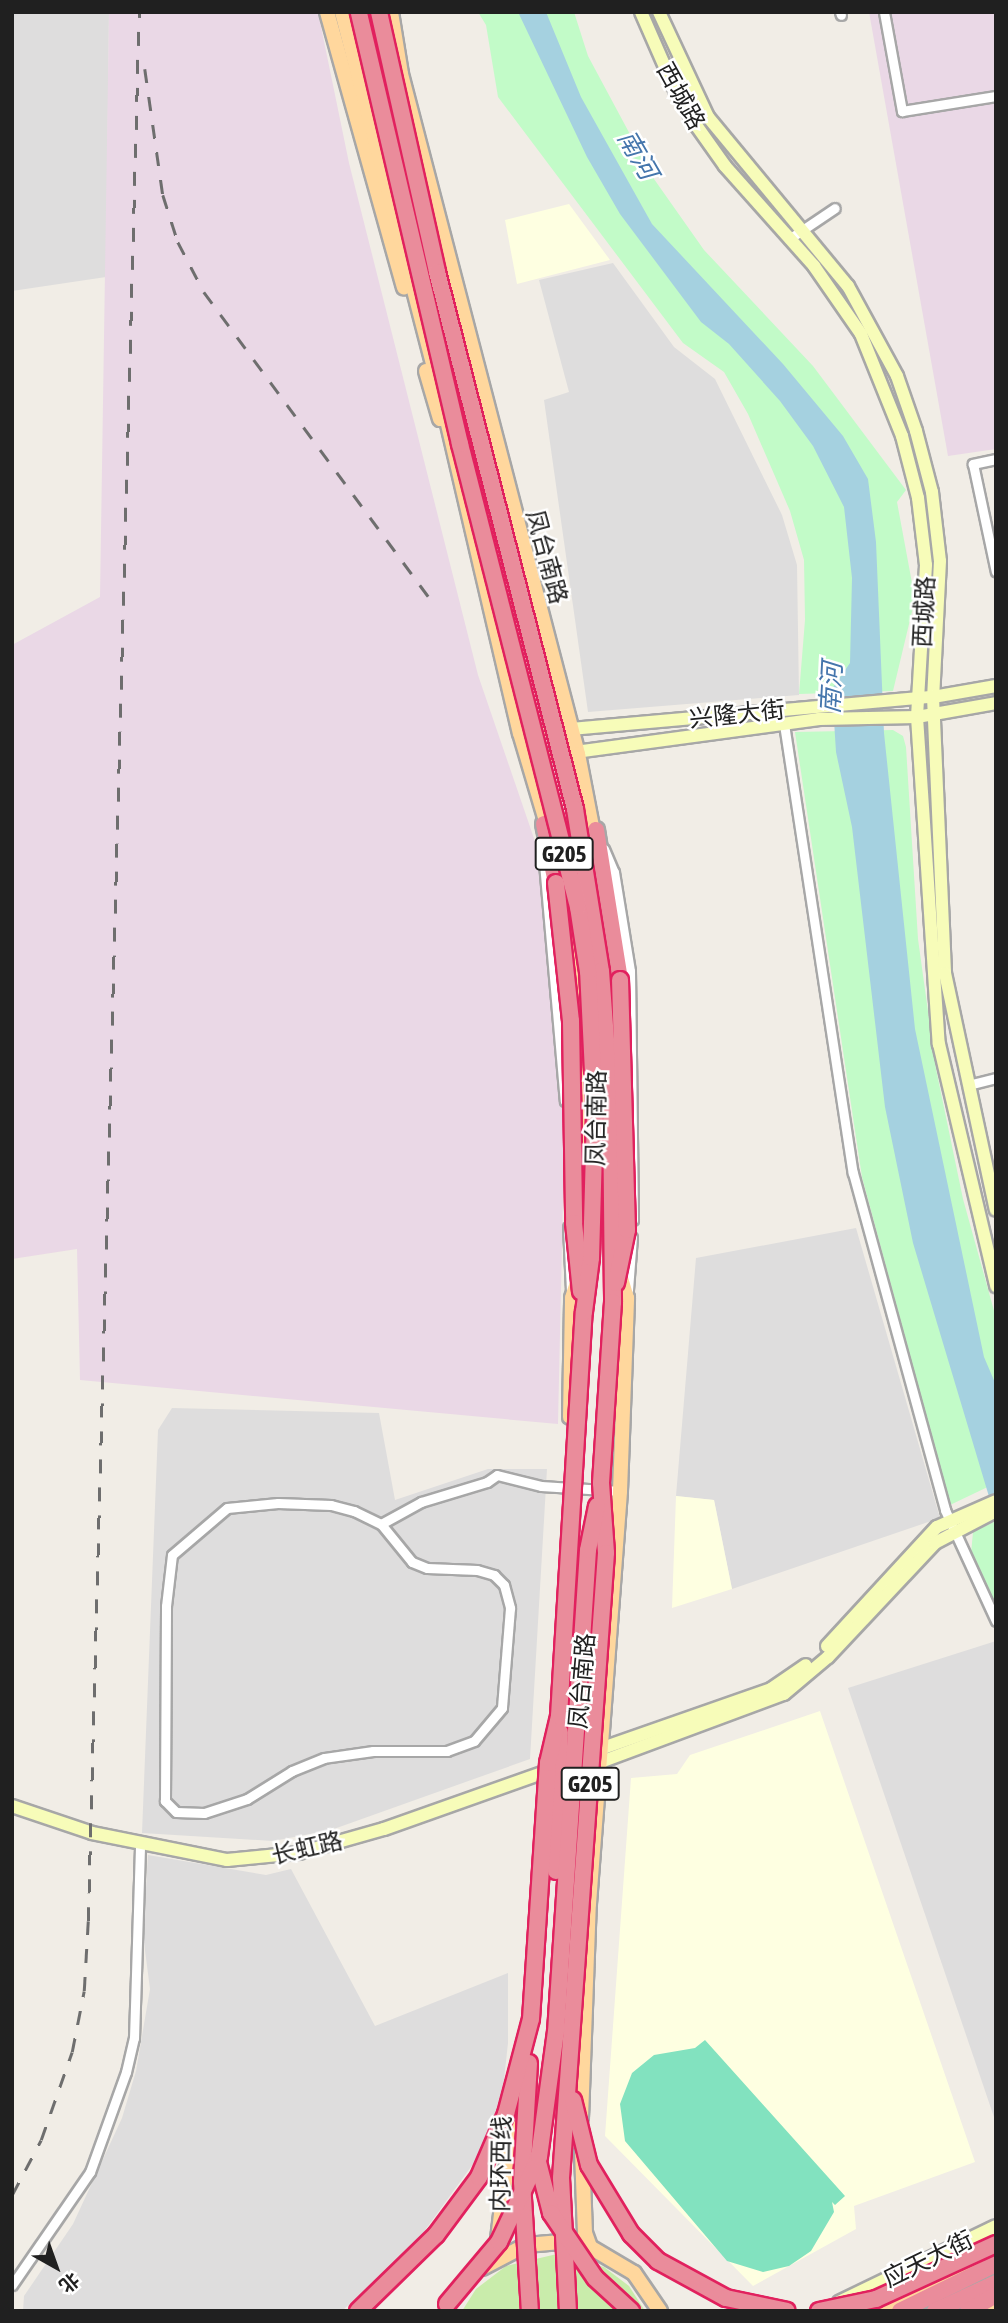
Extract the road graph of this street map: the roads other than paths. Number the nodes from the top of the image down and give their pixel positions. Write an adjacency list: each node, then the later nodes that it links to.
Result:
1 (327, 12): 13 (main road, 凤台南路)
2 (342, 12): 13 (main road, 凤台南路)
3 (359, 12): 37 (highway, 凤台南路 / G205, bridge)
4 (379, 12): 36 (highway, 凤台南路 / G205, bridge)
5 (391, 12): 25 (main road, 凤台南路)
6 (640, 12): 12 (street, 西城路)
7 (659, 12): 11 (street, 西城路)
8 (884, 12): 9 (street)
9 (996, 96)
10 (835, 208): 11 (street)
11 (801, 229): 12 (street); 17 (street, 西城路)
12 (789, 239): 16 (street, 西城路)
13 (450, 446): 26 (main road, 凤台南路)
14 (996, 459): 15 (street)
15 (996, 572)
16 (924, 619): 17 (street); 19 (street, 西城路)
17 (939, 621): 20 (street, 西城路)
18 (996, 686): 20 (street, 兴隆大街)
19 (918, 697): 20 (street, 兴隆大街); 23 (street, 西城路); 25 (street, 兴隆大街)
20 (933, 697): 22 (street, 西城路)
21 (996, 703): 22 (street, 兴隆大街)
22 (933, 713): 23 (street, 兴隆大街); 32 (street, 西城路)
23 (917, 717): 24 (street, 兴隆大街); 34 (street, 西城路)
24 (784, 724): 27 (street, 兴隆大街); 45 (street)
25 (571, 731): 26 (street, 兴隆大街); 27 (main road, 凤台南路)
26 (520, 733): 28 (main road, 凤台南路)
27 (578, 754): 28 (street, 兴隆大街); 30 (main road, 凤台南路)
28 (528, 759): 29 (main road, 凤台南路)
29 (544, 824): 35 (street); 35 (main road, 凤台南路); 37 (highway, bridge)
30 (596, 830): 36 (main road, 凤台南路); 36 (highway, bridge)
31 (996, 1078): 32 (street)
32 (968, 1086): 33 (street, 西城路)
33 (996, 1210)
34 (996, 1286)
35 (572, 1298): 39 (main road, 凤台南路)
36 (620, 1300): 38 (highway, 凤台南路 / G205, bridge); 40 (main road, 凤台南路)
37 (584, 1312): 47 (highway, 凤台南路 / G205, bridge)
38 (601, 1483): 53 (highway, 凤台南路 / G205, bridge); 65 (highway, bridge)
39 (568, 1489): 40 (street); 44 (street); 49 (main road, 凤台南路)
40 (620, 1491): 48 (main road, 凤台南路)
41 (996, 1501): 43 (street)
42 (996, 1511): 43 (street)
43 (978, 1514): 45 (street, 长虹路)
44 (381, 1524): 44 (street)
45 (953, 1526): 46 (street); 48 (street, 长虹路)
46 (996, 1621)
47 (559, 1716): 52 (highway, bridge); 69 (highway, bridge)
48 (599, 1756): 49 (street, 长虹路); 56 (main road, 凤台南路)
49 (551, 1770): 51 (street, 长虹路); 58 (main road, 凤台南路)
50 (12, 1806): 51 (street, 长虹路)
51 (140, 1845): 61 (street)
52 (531, 2019): 64 (highway, bridge); 67 (highway, 内环西线, bridge)
53 (570, 2084): 68 (highway, G205, bridge); 71 (highway, bridge)
54 (996, 2226): 72 (street, 应天大街)
55 (996, 2244): 72 (highway, bridge)
56 (590, 2247): 58 (main road); 70 (main road)
57 (996, 2257): 73 (main road, 应天大街)
58 (496, 2258): 66 (main road)
59 (996, 2264): 74 (highway)
60 (996, 2283): 75 (highway)
61 (12, 2285)
62 (996, 2295): 76 (highway)
63 (996, 2307): 77 (main road)
64 (358, 2311)
65 (440, 2311)
66 (449, 2311)
67 (530, 2311)
68 (568, 2311)
69 (631, 2311)
70 (660, 2311)
71 (788, 2311)
72 (821, 2311)
73 (873, 2311)
74 (900, 2311)
75 (935, 2311)
76 (968, 2311)
77 (988, 2311)

